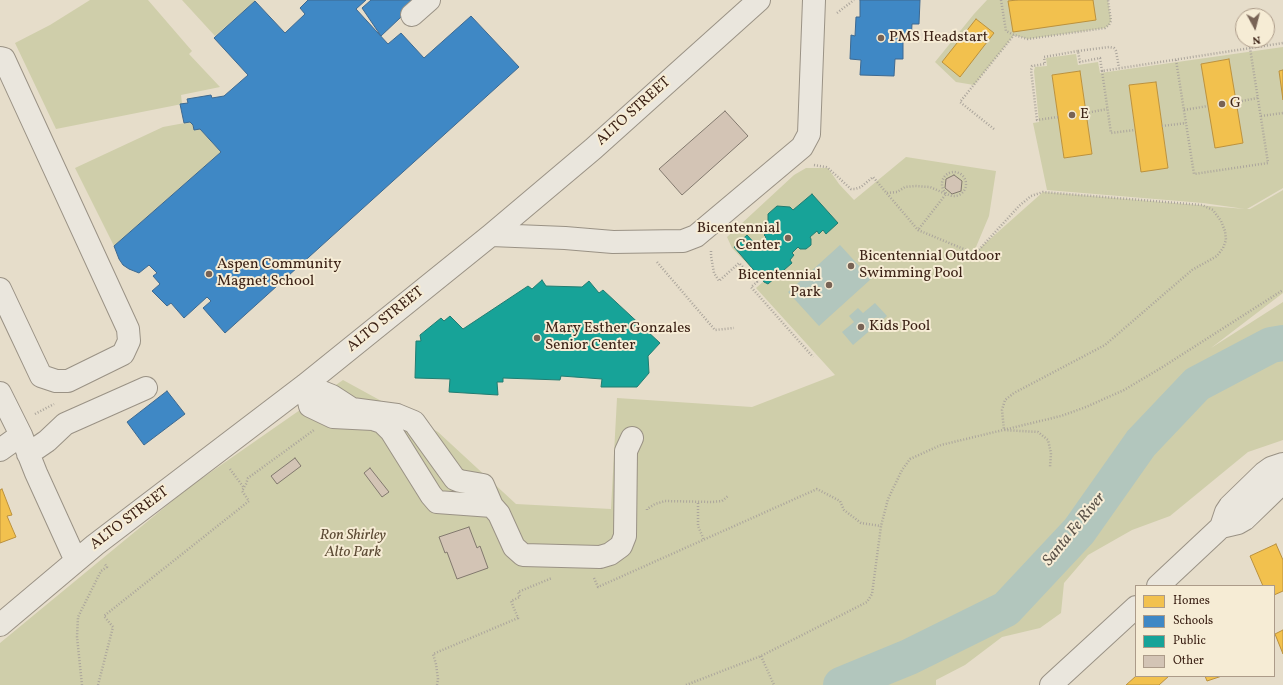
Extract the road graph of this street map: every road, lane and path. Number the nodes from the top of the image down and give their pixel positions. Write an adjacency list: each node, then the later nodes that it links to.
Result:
1 (429, 0): 8 (street)
2 (759, 0): 35 (street, ALTO STREET)
3 (814, 0): 35 (street)
4 (854, 0): 7 (path)
5 (1000, 0): 9 (path)
6 (1108, 0): 9 (path)
7 (837, 13)
8 (412, 15)
9 (1014, 35): 25 (path)
10 (1250, 48): 13 (path); 16 (path)
11 (1078, 51): 14 (path); 15 (path); 26 (path)
12 (0, 58): 38 (street)
13 (1176, 60): 14 (path); 20 (path)
14 (1119, 68): 15 (path)
15 (1102, 71): 19 (path)
16 (1258, 98): 17 (path); 24 (path)
17 (1236, 102)
18 (1208, 106): 20 (path)
19 (1108, 110): 21 (path); 30 (path)
20 (1184, 110): 27 (path)
21 (1086, 113)
22 (1283, 113): 24 (path)
23 (982, 114): 25 (path)
24 (1261, 116): 27 (path)
25 (980, 117): 29 (path)
26 (1058, 117)
27 (1186, 122): 28 (path)
28 (1162, 126)
29 (994, 129)
30 (1135, 130)
31 (811, 165): 32 (path)
32 (887, 193): 33 (path); 34 (path)
33 (946, 194): 33 (path); 34 (path)
34 (918, 230): 46 (path)
35 (491, 235): 42 (street, ALTO STREET)
36 (712, 249): 41 (path)
37 (656, 260): 40 (path)
38 (0, 289)
39 (1283, 290): 46 (path)
40 (734, 328)
41 (813, 357)
42 (306, 385): 57 (street); 57 (street); 63 (street, ALTO STREET)
43 (146, 388): 48 (street)
44 (0, 393): 48 (street)
45 (315, 429): 54 (path)
46 (1004, 430): 52 (path); 59 (path)
47 (632, 438): 57 (street)
48 (24, 444): 49 (street); 63 (street)
49 (0, 450)
50 (226, 464): 54 (path)
51 (1283, 464): 60 (street)
52 (1050, 467)
53 (1283, 479): 60 (street)
54 (244, 488): 72 (path)
55 (728, 496): 56 (path)
56 (698, 503): 58 (path); 61 (path)
57 (492, 506)
58 (646, 513)
59 (881, 526): 61 (path); 69 (path)
60 (1221, 527): 66 (street)
61 (704, 540): 65 (path)
62 (102, 559): 71 (path)
63 (76, 561): 68 (street, ALTO STREET)
64 (554, 577): 73 (path)
65 (593, 577)
66 (1159, 585)
67 (1135, 608): 70 (street)
68 (0, 625)
69 (761, 656): 74 (path); 75 (path)
70 (1072, 677): 76 (street)
71 (82, 685)
72 (98, 685)
73 (437, 685)
74 (686, 685)
75 (774, 685)
76 (1051, 685)

